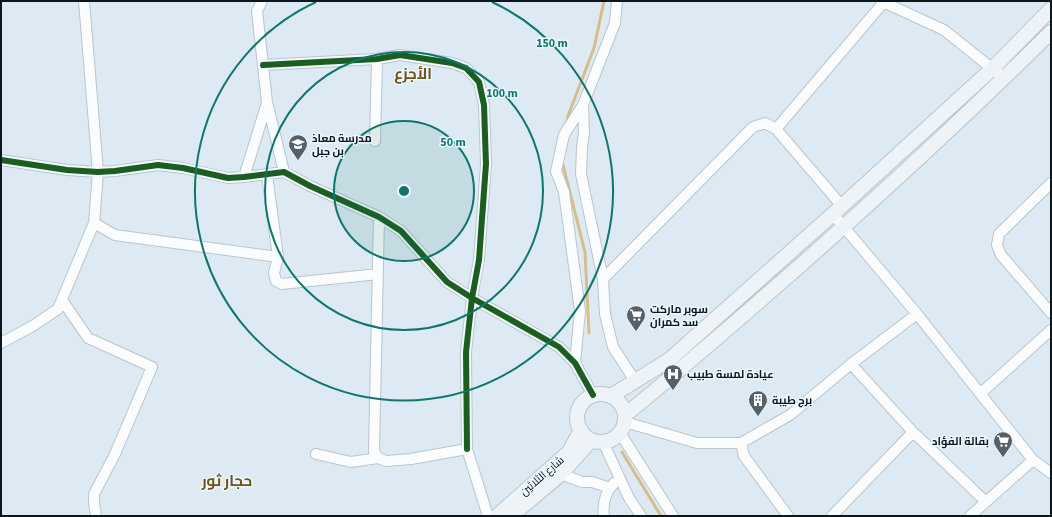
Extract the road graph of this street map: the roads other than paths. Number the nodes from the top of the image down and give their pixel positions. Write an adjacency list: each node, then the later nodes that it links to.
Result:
1 (84, 1): 16 (street)
2 (262, 1): 8 (street)
3 (617, 1): 12 (street)
4 (883, 2): 9 (street); 13 (street)
5 (1051, 9): 9 (main road)
6 (1051, 32): 10 (main road)
7 (377, 59): 8 (street); 14 (street); 28 (street)
8 (263, 65): 11 (street)
9 (993, 68): 10 (street); 21 (main road)
10 (1004, 78): 24 (main road)
11 (267, 102): 17 (street); 19 (street)
12 (583, 105): 27 (street); 34 (street)
13 (776, 129): 21 (street); 27 (street)
14 (375, 141)
15 (1, 160): 16 (street)
16 (98, 172): 19 (street); 23 (street)
17 (284, 172): 18 (street); 22 (street)
18 (267, 175): 19 (street); 25 (street)
19 (244, 178)
20 (1051, 183): 30 (street)
21 (838, 210): 24 (street); 36 (main road)
22 (379, 217): 26 (street); 28 (street)
23 (94, 223): 25 (street); 29 (street)
24 (844, 228): 31 (street); 40 (main road)
25 (278, 257): 26 (street)
26 (378, 274): 46 (street)
27 (603, 279): 36 (street)
28 (472, 298): 34 (street); 44 (street)
29 (62, 300): 33 (street); 53 (street)
30 (1051, 313)
31 (917, 314): 35 (street); 37 (street)
32 (1051, 330): 37 (street)
33 (1, 343)
34 (574, 363): 38 (street)
35 (851, 364): 41 (street); 43 (street)
36 (635, 381): 39 (main road)
37 (981, 393): 47 (street)
38 (593, 395): 39 (main road); 42 (main road)
39 (611, 396): 40 (main road)
40 (623, 424): 42 (main road); 43 (street); 59 (street)
41 (913, 432): 52 (street); 61 (street)
42 (592, 437): 49 (main road, شارع الثلاثين); 50 (street); 55 (main road, شارع الثلاثين)
43 (741, 443): 60 (street)
44 (467, 449): 46 (street); 54 (street)
45 (316, 454): 46 (street)
46 (378, 458)
47 (1033, 460): 48 (street); 52 (street)
48 (1051, 473)
49 (561, 474): 51 (street); 56 (main road, شارع الثلاثين)
50 (620, 477): 51 (street); 58 (street)
51 (610, 488): 57 (street)
52 (986, 502): 62 (street)
53 (96, 516)
54 (488, 516)
55 (497, 516)
56 (512, 516)
57 (604, 516)
58 (641, 516)
59 (673, 516)
60 (788, 516)
61 (832, 516)
62 (970, 516)

